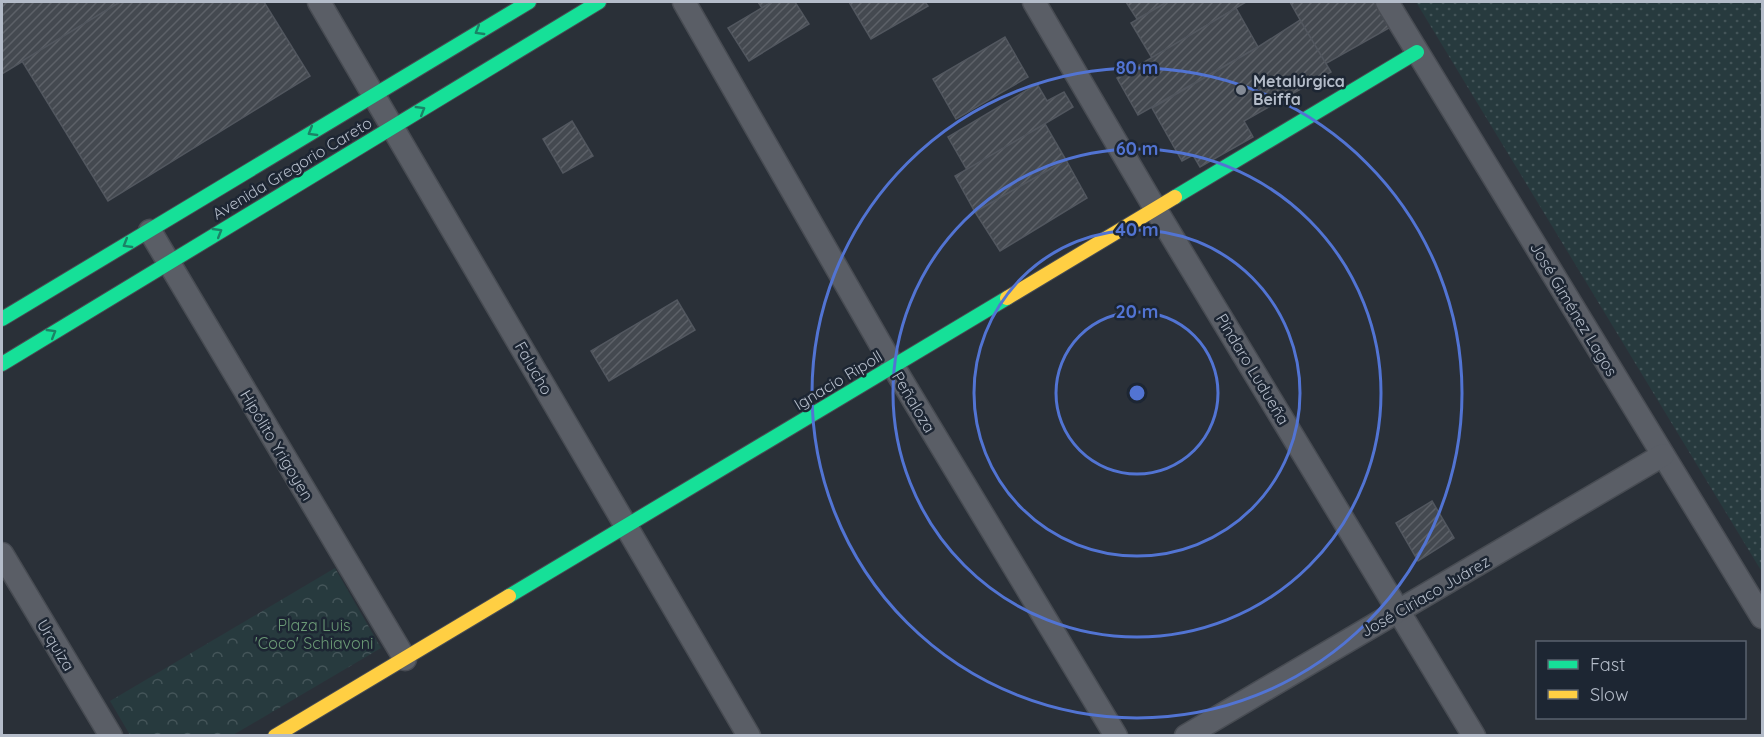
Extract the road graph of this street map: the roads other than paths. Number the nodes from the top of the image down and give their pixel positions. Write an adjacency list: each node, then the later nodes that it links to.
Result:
1 (319, 2): 8 (street, Falucho)
2 (529, 2): 8 (street, Avenida Gregorio Careto, one-way to 8)
3 (599, 2): 9 (street, Avenida Gregorio Careto, one-way to 3)
4 (684, 2): 15 (street, Peñaloza)
5 (1034, 2): 10 (street, Píndaro Ludueña)
6 (1387, 2): 7 (street, José Giménez Lagos)
7 (1417, 52): 10 (street, Ignacio Ripoll); 16 (street, José Giménez Lagos)
8 (372, 95): 9 (street, Falucho); 11 (street, Avenida Gregorio Careto, one-way to 11)
9 (393, 127): 12 (street, Avenida Gregorio Careto, one-way to 9); 17 (street, Falucho)
10 (1156, 210): 15 (street, Ignacio Ripoll); 19 (street, Píndaro Ludueña)
11 (150, 231): 12 (street, Hipólito Yrigoyen); 13 (street, Avenida Gregorio Careto, one-way to 13)
12 (168, 263): 14 (street, Avenida Gregorio Careto, one-way to 12); 21 (street, Hipólito Yrigoyen)
13 (2, 319)
14 (2, 363)
15 (893, 366): 17 (street, Ignacio Ripoll); 25 (street, Peñaloza)
16 (1664, 455): 19 (street, José Ciriaco Juárez); 20 (street, José Giménez Lagos)
17 (627, 526): 21 (street, Ignacio Ripoll); 24 (street, Falucho)
18 (2, 554): 22 (street, Urquiza)
19 (1400, 611): 26 (street, José Ciriaco Juárez); 27 (street, Píndaro Ludueña)
20 (1762, 617)
21 (405, 659): 23 (street, Ignacio Ripoll)
22 (111, 735)
23 (275, 735)
24 (749, 735)
25 (1116, 735)
26 (1186, 735)
27 (1474, 735)

